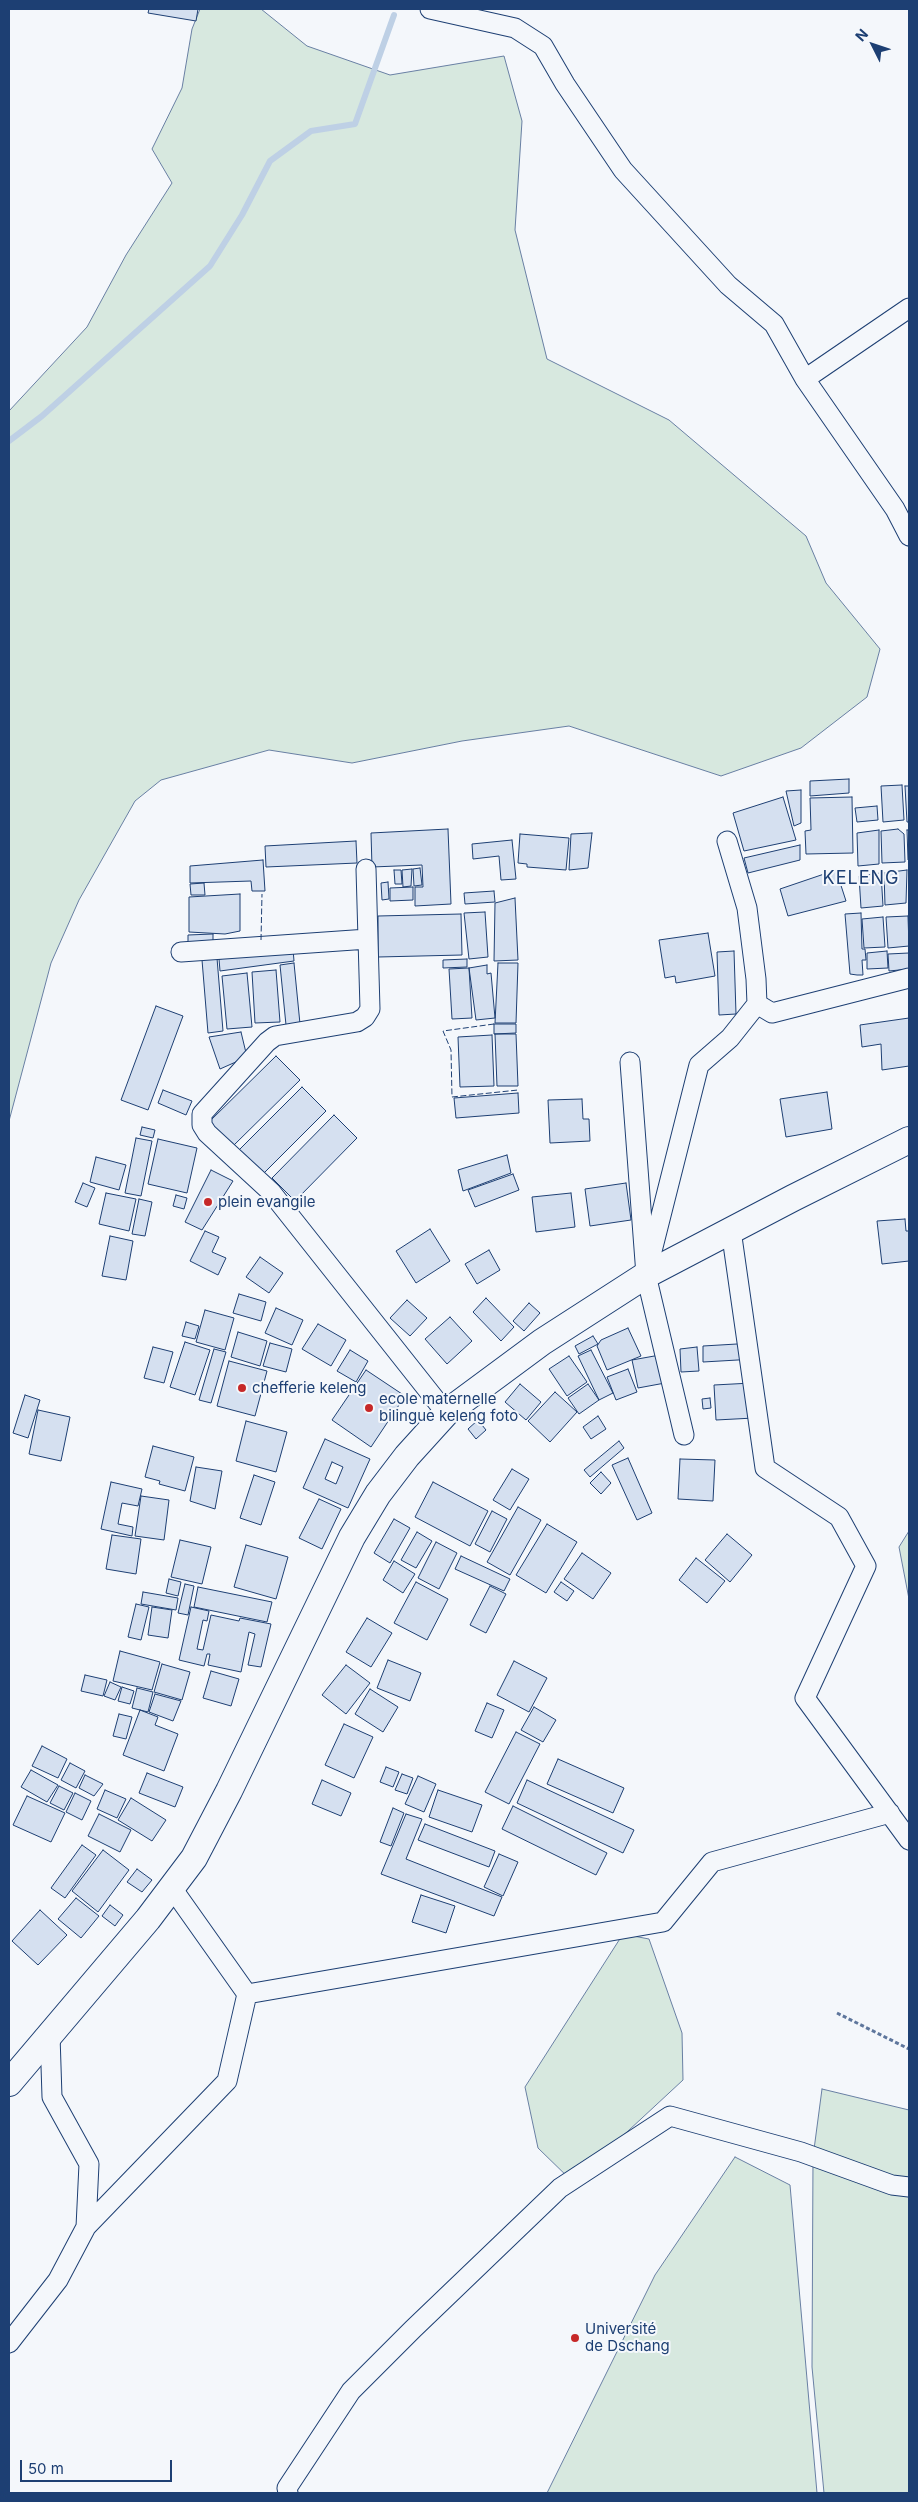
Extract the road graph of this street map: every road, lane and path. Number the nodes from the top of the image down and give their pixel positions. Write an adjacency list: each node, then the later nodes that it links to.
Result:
1 (430, 9): 3 (street)
2 (909, 308): 3 (street)
3 (805, 379): 4 (street)
4 (909, 536)
5 (727, 841): 10 (street)
6 (366, 869): 7 (street)
7 (368, 938): 8 (street); 15 (street)
8 (181, 952)
9 (909, 978): 10 (street)
10 (757, 1004): 14 (street)
11 (630, 1062): 14 (street)
12 (909, 1140): 13 (main road)
13 (731, 1230): 14 (main road); 17 (street)
14 (646, 1275): 15 (main road); 16 (street)
15 (446, 1413): 19 (main road)
16 (684, 1435)
17 (890, 1813): 18 (street); 20 (street)
18 (909, 1840)
19 (172, 1888): 20 (street); 22 (main road)
20 (247, 1994): 26 (street)
21 (838, 2013): 23 (path)
22 (50, 2035): 24 (main road); 26 (street)
23 (909, 2049)
24 (9, 2083)
25 (909, 2187): 28 (street)
26 (86, 2227): 27 (street)
27 (9, 2343)
28 (288, 2493)

